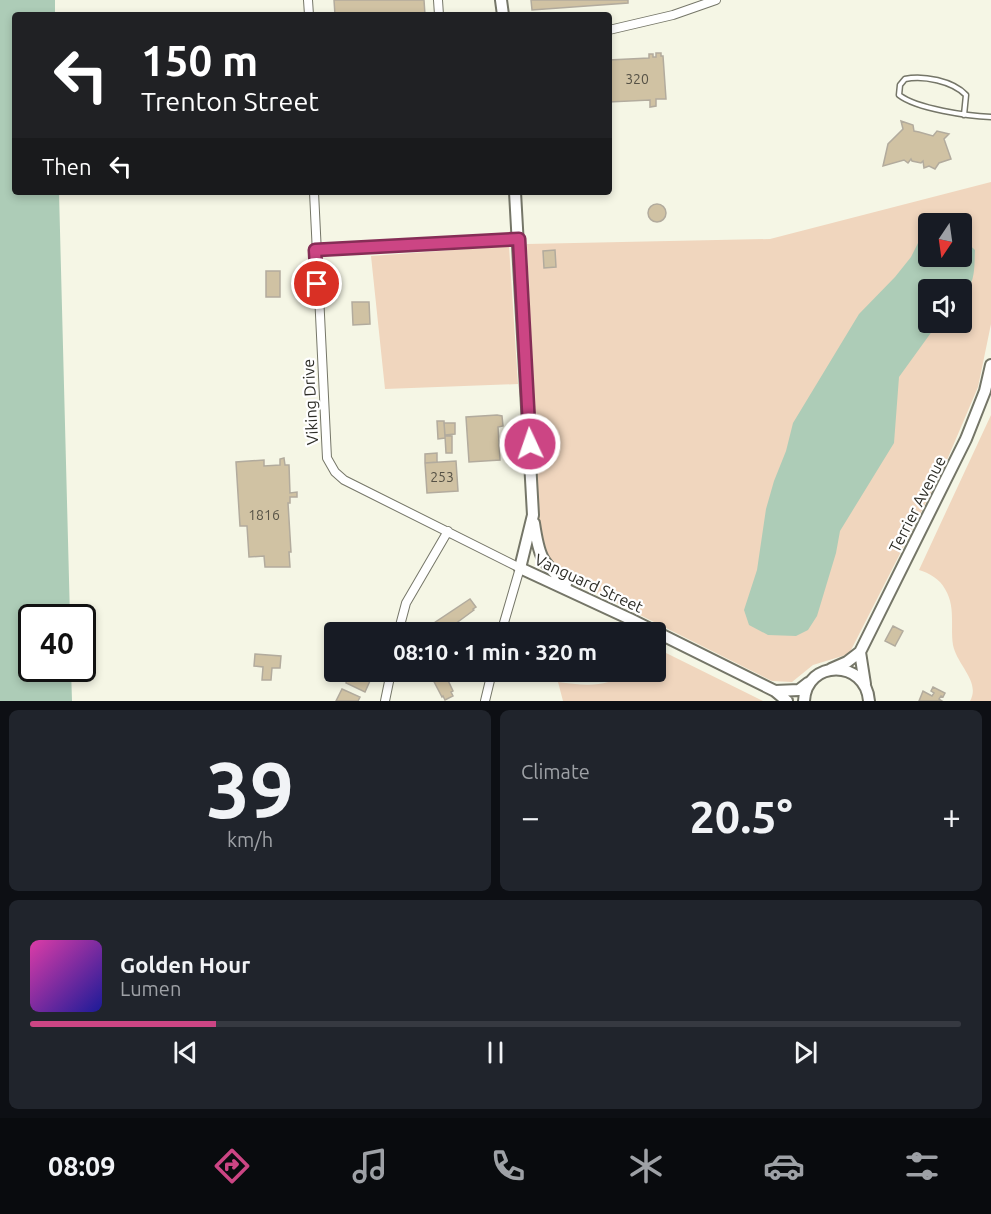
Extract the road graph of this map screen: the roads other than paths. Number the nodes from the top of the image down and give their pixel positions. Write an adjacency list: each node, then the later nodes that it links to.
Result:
1 (716, 0): 2 (street)
2 (612, 29)
3 (964, 115): 3 (lane); 4 (lane)
4 (991, 117)
5 (314, 195): 8 (street, Viking Drive)
6 (515, 195): 7 (street)
7 (519, 239): 8 (street); 10 (street)
8 (315, 250): 11 (street, Viking Drive)
9 (991, 365): 16 (street, Terrier Avenue)
10 (533, 515): 12 (street); 13 (street)
11 (448, 531): 12 (street, Viking Drive); 14 (street)
12 (520, 567): 13 (street, Vanguard Street); 15 (street)
13 (575, 592): 22 (street, Vanguard Street)
14 (401, 622)
15 (504, 622)
16 (860, 652): 17 (street); 21 (street)
17 (831, 669): 18 (street); 21 (street)
18 (813, 679): 22 (street); 26 (street)
19 (389, 682): 23 (street)
20 (490, 682): 24 (street)
21 (866, 688): 27 (street)
22 (774, 691): 25 (street, Vanguard Street)
23 (385, 701)
24 (485, 701)
25 (787, 701)
26 (804, 701)
27 (869, 701)

